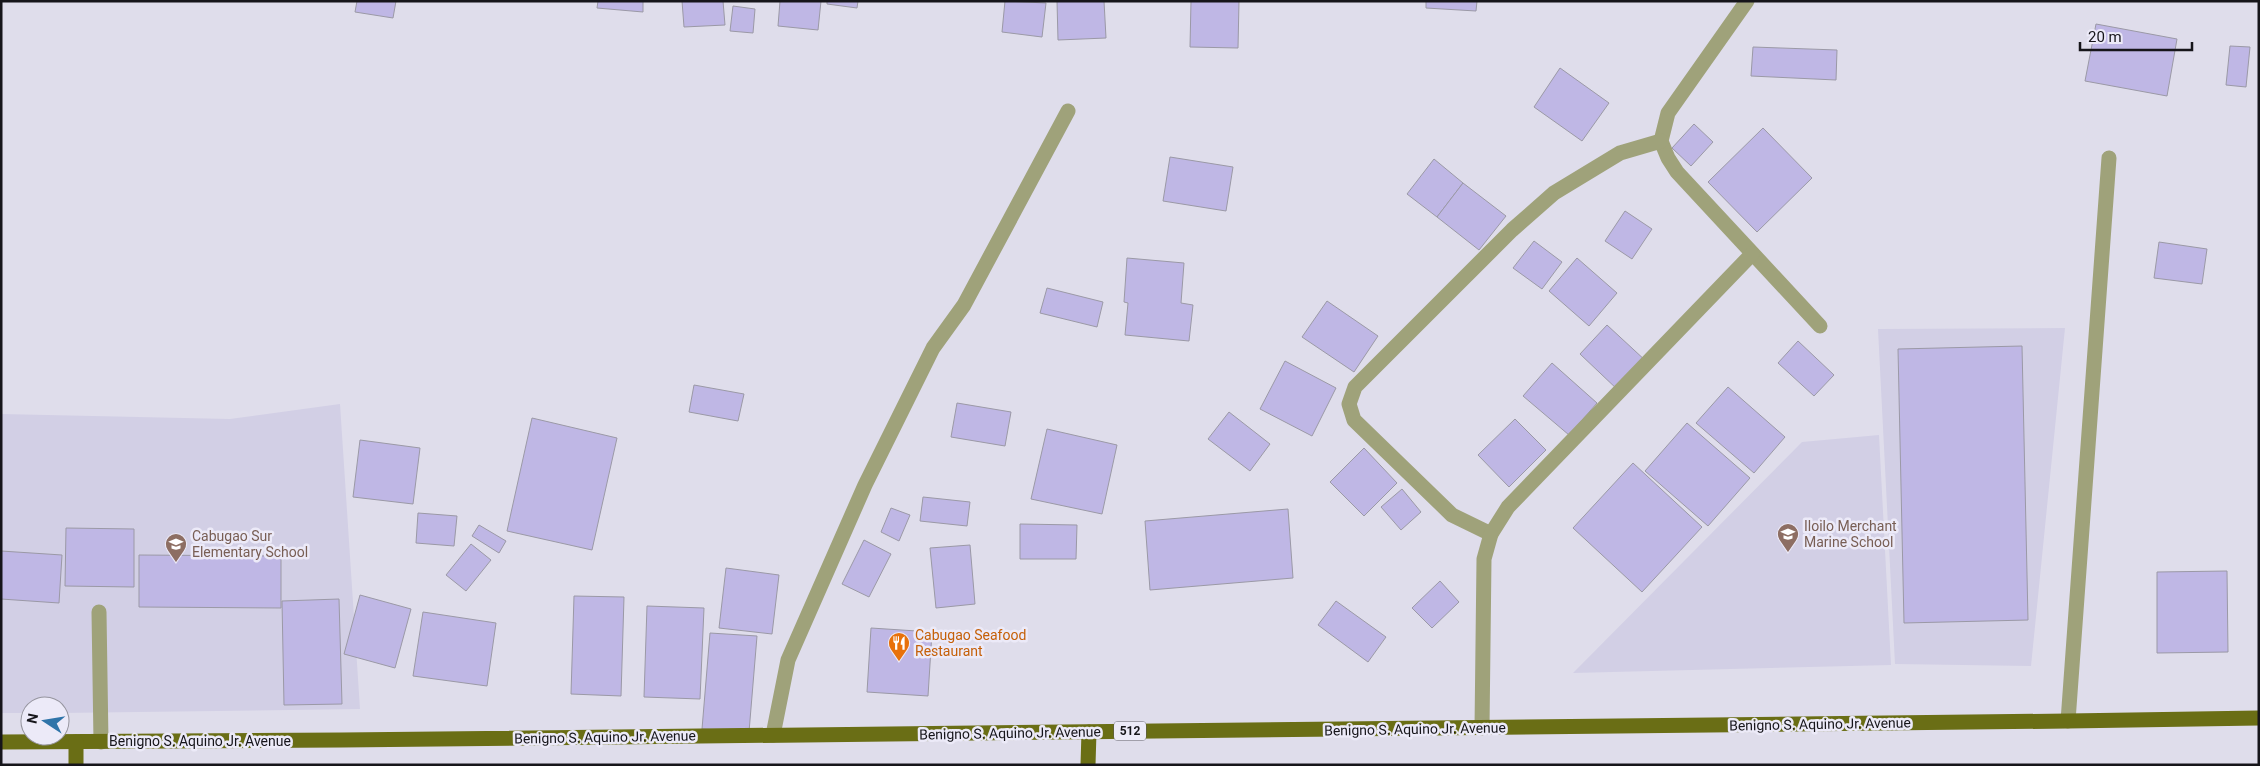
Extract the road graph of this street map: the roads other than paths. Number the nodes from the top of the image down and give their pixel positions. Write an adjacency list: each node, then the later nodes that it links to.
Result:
1 (1747, 1): 3 (street)
2 (1068, 112): 13 (street)
3 (1661, 141): 5 (street); 7 (street)
4 (2109, 158): 10 (street)
5 (1752, 254): 6 (street); 7 (street)
6 (1820, 326)
7 (1491, 534): 11 (street)
8 (99, 612): 16 (street)
9 (2259, 718): 10 (main road, Benigno S. Aquino Jr. Avenue / 512)
10 (2068, 722): 11 (main road, Benigno S. Aquino Jr. Avenue / 512)
11 (1482, 728): 12 (main road, Benigno S. Aquino Jr. Avenue / 512)
12 (1088, 732): 13 (main road, Benigno S. Aquino Jr. Avenue / 512); 18 (main road)
13 (773, 736): 16 (main road, Benigno S. Aquino Jr. Avenue / 512)
14 (1, 742): 15 (main road, Benigno S. Aquino Jr. Avenue / 512)
15 (76, 742): 16 (main road, Benigno S. Aquino Jr. Avenue / 512); 17 (main road)
16 (101, 742)
17 (76, 765)
18 (1088, 765)

